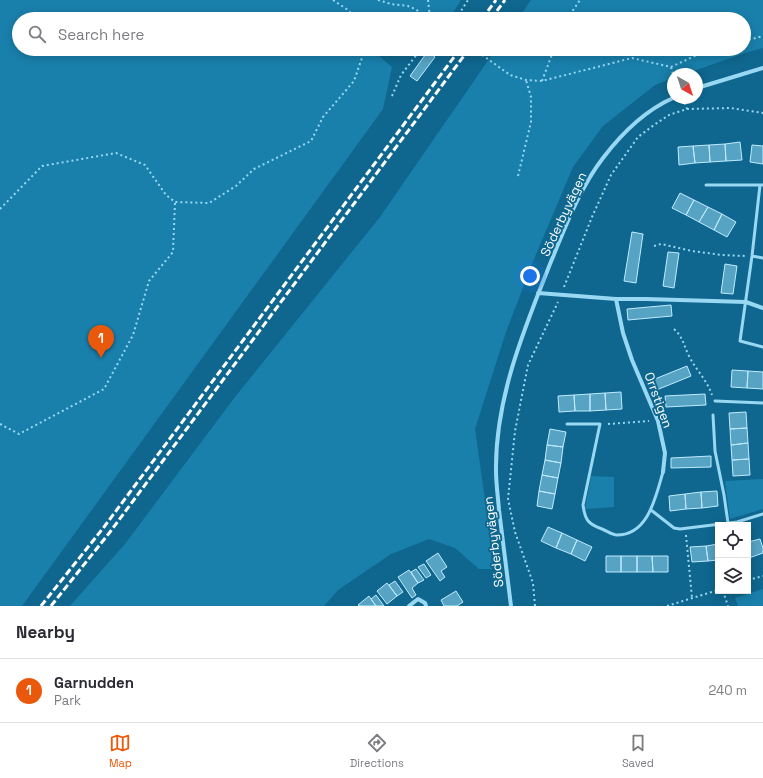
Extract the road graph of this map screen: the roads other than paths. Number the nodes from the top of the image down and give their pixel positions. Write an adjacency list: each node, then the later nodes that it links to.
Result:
1 (763, 68): 2 (street)
2 (703, 86)
3 (667, 100): 8 (street, Söderbyvägen)
4 (706, 185): 5 (lane)
5 (761, 185): 6 (lane)
6 (752, 256): 7 (lane); 10 (lane)
7 (763, 258)
8 (538, 294): 9 (street); 25 (street, Söderbyvägen)
9 (616, 299): 10 (street); 17 (street, Orrstigen)
10 (746, 302): 11 (street); 12 (lane)
11 (763, 308)
12 (763, 347)
13 (715, 401): 14 (lane)
14 (763, 403)
15 (713, 415): 20 (lane)
16 (567, 424): 18 (lane, Orrstigen)
17 (664, 472): 18 (lane, Orrstigen)
18 (651, 510): 22 (lane)
19 (763, 514): 21 (lane)
20 (728, 522)
21 (738, 522)
22 (715, 524)
23 (409, 606): 24 (street)
24 (426, 606)
25 (511, 606)

